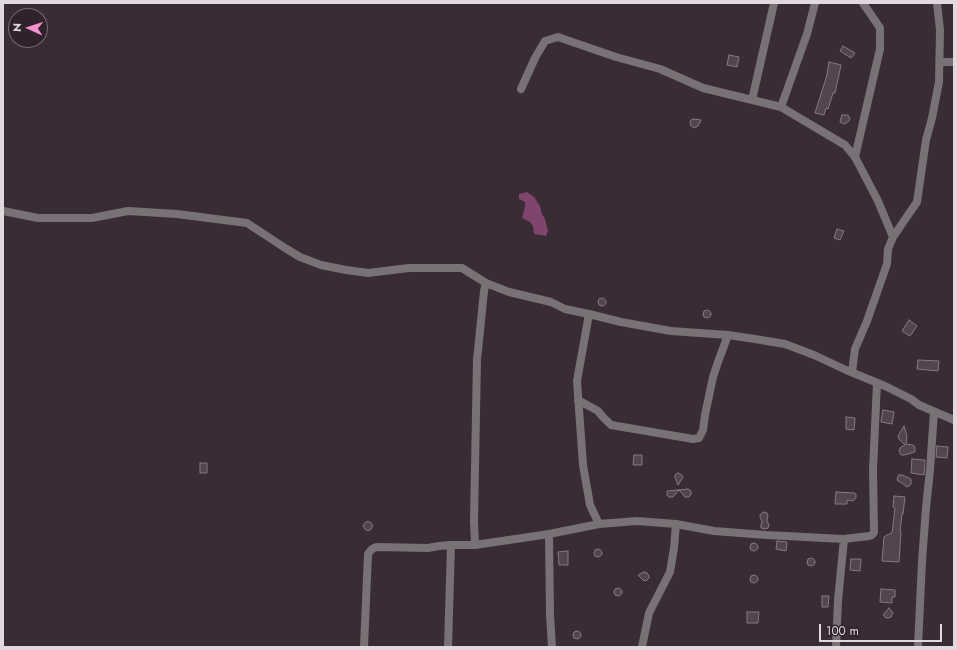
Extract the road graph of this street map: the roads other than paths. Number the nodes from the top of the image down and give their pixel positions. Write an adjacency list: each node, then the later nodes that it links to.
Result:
1 (774, 3): 8 (street)
2 (815, 3): 9 (street)
3 (863, 3): 10 (street)
4 (937, 3): 5 (street)
5 (940, 62): 6 (street); 12 (street)
6 (954, 62)
7 (521, 89): 8 (street)
8 (752, 100): 9 (street)
9 (781, 107): 10 (street)
10 (855, 157): 12 (street)
11 (3, 211): 13 (street)
12 (893, 237): 16 (street)
13 (486, 283): 14 (street); 26 (street)
14 (589, 314): 15 (street); 18 (street)
15 (728, 335): 16 (street); 18 (street)
16 (852, 372): 17 (street)
17 (877, 383): 19 (street); 24 (street)
18 (578, 400): 21 (street)
19 (934, 412): 20 (street); 32 (street)
20 (954, 420)
21 (599, 524): 22 (street); 23 (street)
22 (676, 524): 24 (street); 30 (street)
23 (548, 534): 26 (street); 29 (street)
24 (844, 539): 31 (street)
25 (451, 545): 26 (street); 27 (street); 28 (street)
26 (476, 545)
27 (364, 647)
28 (448, 647)
29 (552, 647)
30 (642, 647)
31 (836, 647)
32 (918, 647)

